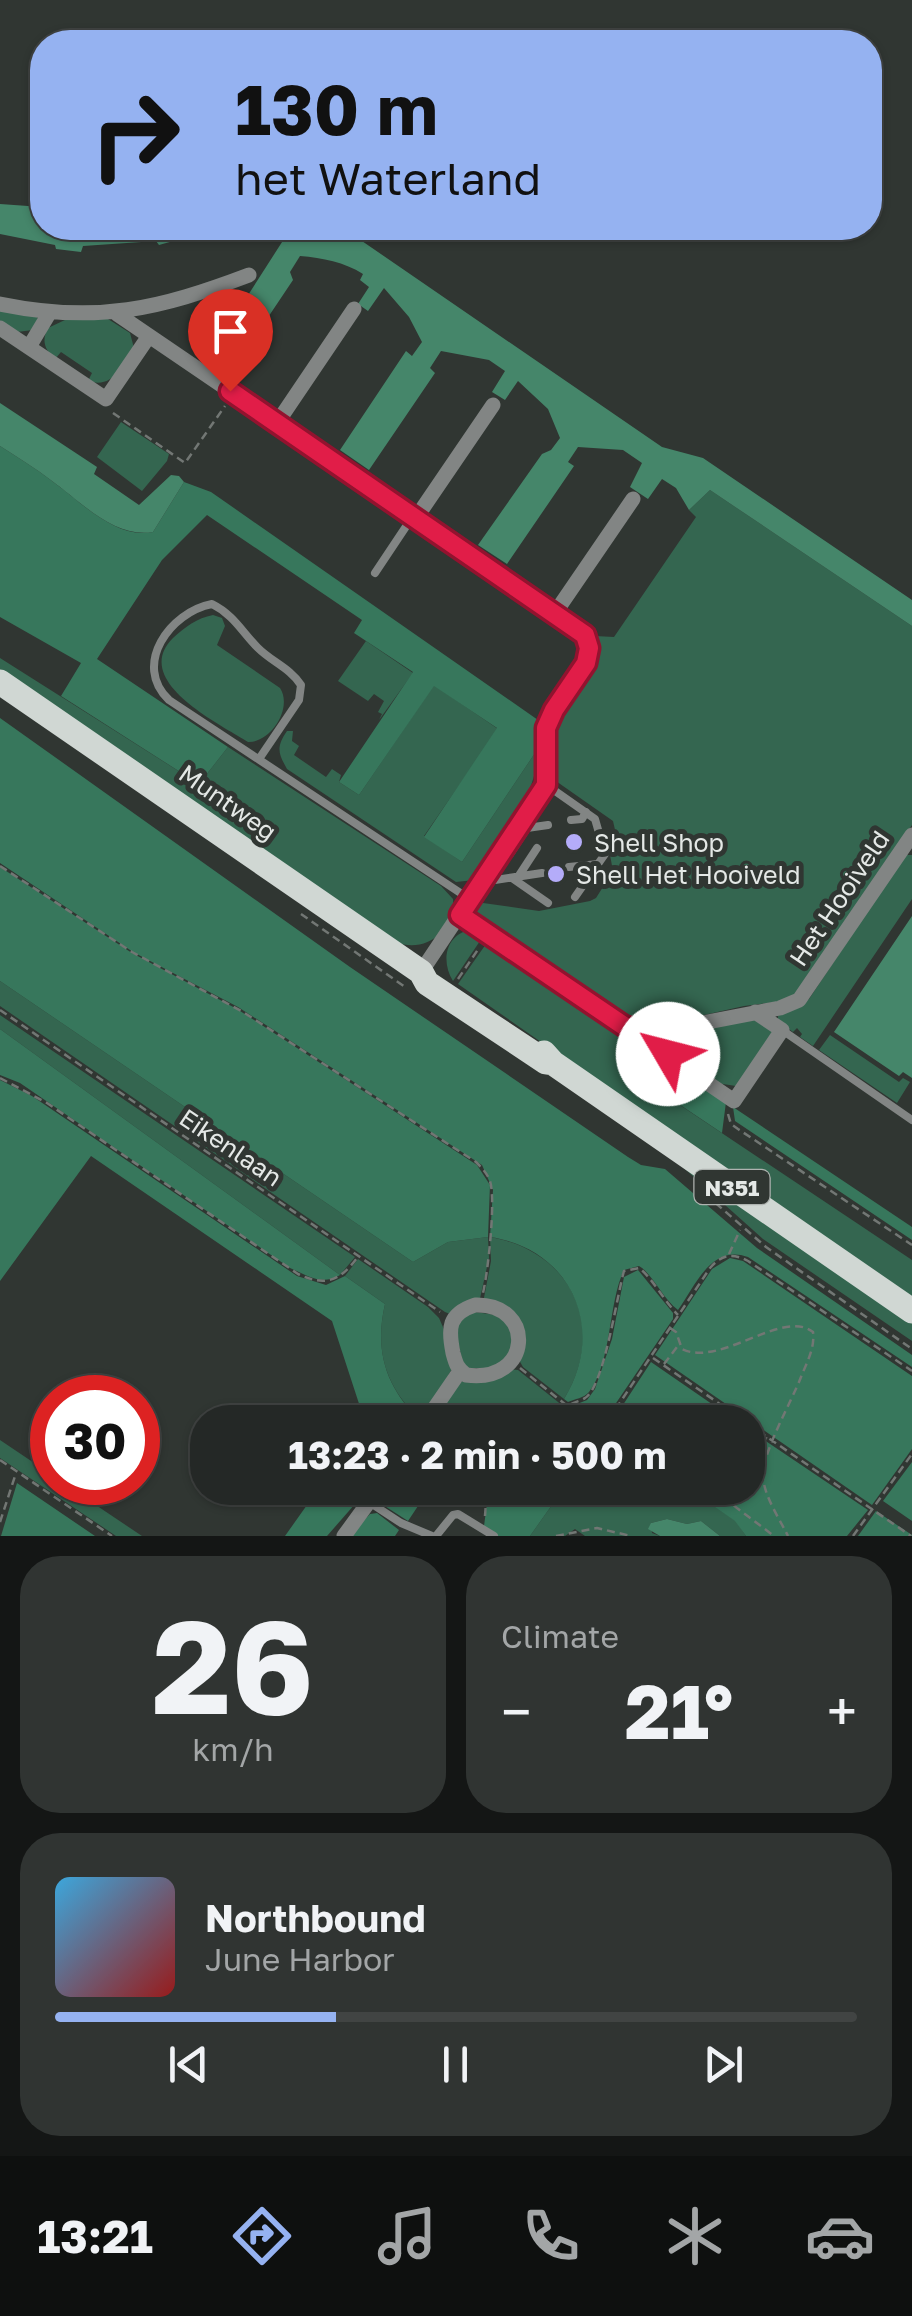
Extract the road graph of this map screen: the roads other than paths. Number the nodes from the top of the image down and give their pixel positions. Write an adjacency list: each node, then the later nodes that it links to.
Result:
1 (249, 275): 5 (street)
2 (0, 304): 4 (street)
3 (353, 311): 10 (street)
4 (50, 312): 5 (street); 8 (street)
5 (117, 314): 7 (street)
6 (0, 328): 8 (street)
7 (155, 345): 8 (street); 10 (street)
8 (29, 347)
9 (492, 406): 12 (street)
10 (276, 423): 12 (street)
11 (632, 501): 14 (street)
12 (415, 517): 13 (lane); 14 (street)
13 (374, 573)
14 (555, 612): 17 (street)
15 (0, 682): 37 (main road, Muntweg / N351)
16 (260, 759): 16 (lane); 33 (lane)
17 (546, 785): 18 (lane); 23 (street)
18 (586, 812): 19 (lane); 24 (lane)
19 (571, 820)
20 (548, 825): 23 (lane)
21 (911, 838): 38 (street, Het Hooiveld)
22 (538, 853): 27 (lane)
23 (499, 854): 28 (street)
24 (598, 864): 25 (lane); 29 (lane)
25 (569, 867)
26 (542, 872): 27 (lane)
27 (515, 877): 28 (lane); 32 (lane)
28 (480, 882): 33 (street)
29 (586, 882): 30 (lane); 34 (lane)
30 (572, 883)
31 (545, 888): 32 (lane)
32 (531, 891): 35 (lane)
33 (468, 898): 36 (street)
34 (574, 898)
35 (548, 903)
36 (460, 915): 37 (street); 39 (street, Het Hooiveld)
37 (422, 972): 42 (main road, Muntweg / N351)
38 (756, 1012): 39 (street, Het Hooiveld); 40 (street)
39 (664, 1030): 40 (street)
40 (782, 1030): 41 (lane)
41 (912, 1120)
42 (912, 1311)
43 (460, 1372): 43 (street); 44 (street)
44 (437, 1405)
45 (367, 1505): 47 (street)
46 (373, 1505): 48 (lane)
47 (344, 1536)
48 (434, 1536): 49 (lane)
49 (494, 1536)

